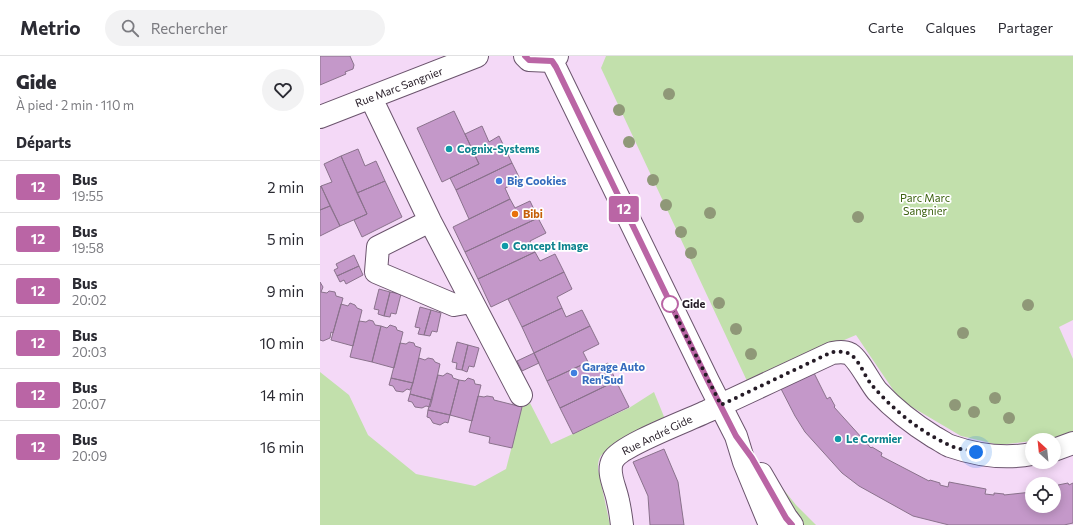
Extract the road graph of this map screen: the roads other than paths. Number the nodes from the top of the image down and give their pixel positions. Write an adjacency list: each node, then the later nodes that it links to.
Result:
1 (477, 56): 4 (street, Rue Marc Sangnier)
2 (526, 56): 3 (street)
3 (555, 58): 9 (street)
4 (371, 98): 5 (street, Rue Marc Sangnier); 6 (street)
5 (320, 117)
6 (430, 221): 7 (street); 7 (street)
7 (471, 302): 8 (street)
8 (522, 395)
9 (721, 405): 10 (street); 13 (street); 14 (street, Rue André Gide)
10 (736, 436): 15 (street); 16 (street)
11 (1073, 443): 12 (street)
12 (1061, 447)
13 (1025, 456)
14 (622, 525)
15 (770, 525)
16 (792, 525)

